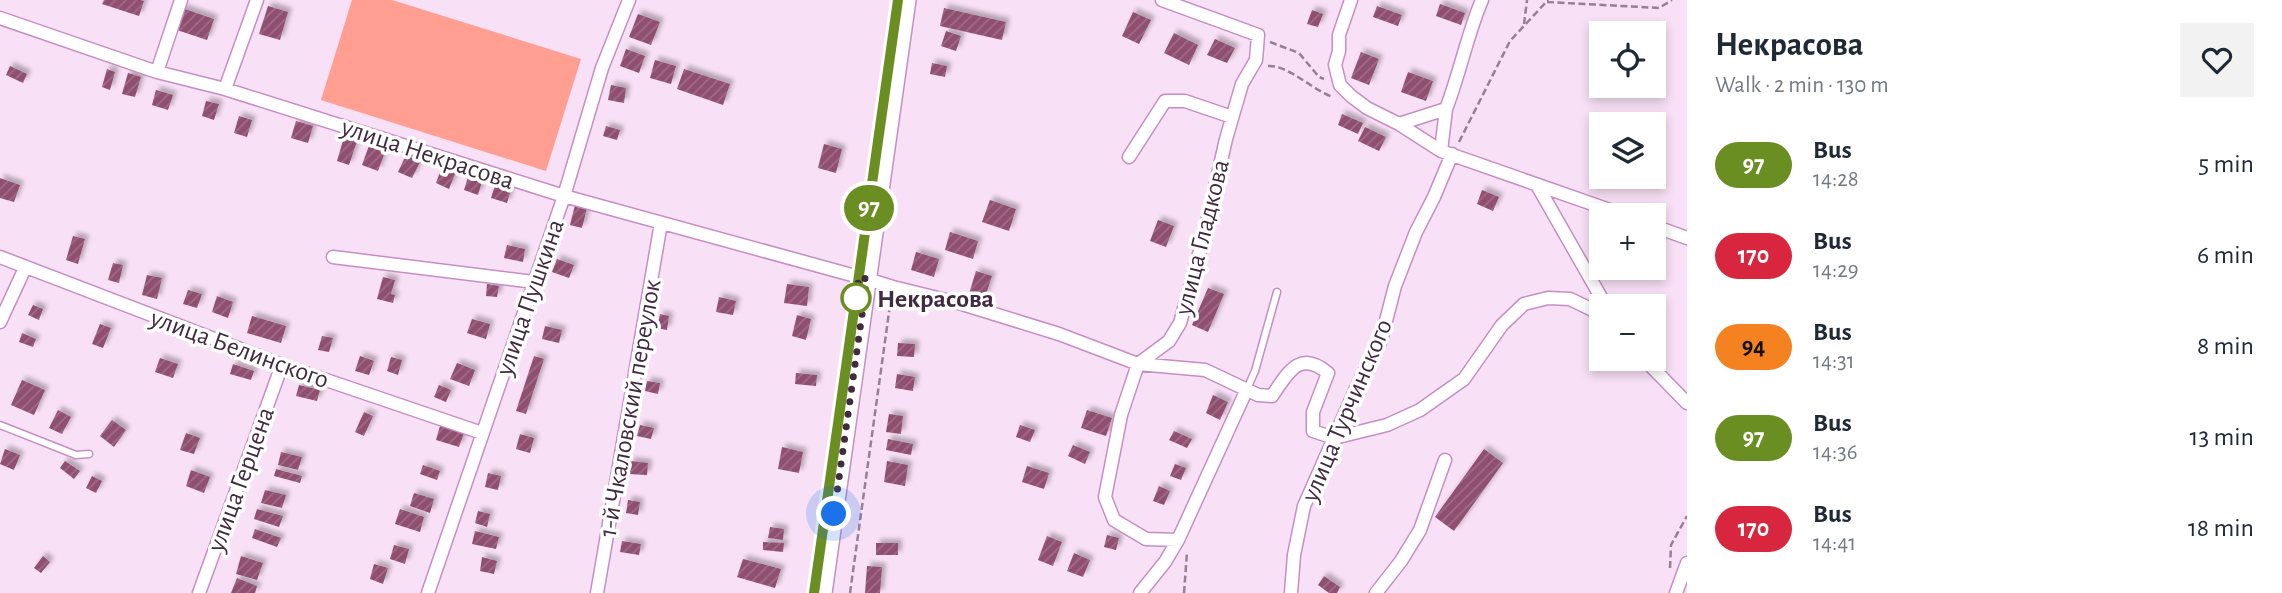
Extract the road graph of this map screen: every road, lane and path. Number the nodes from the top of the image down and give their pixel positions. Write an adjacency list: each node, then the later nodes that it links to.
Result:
1 (181, 0): 16 (street)
2 (257, 0): 19 (street)
3 (629, 0): 27 (street, улица Пушкина)
4 (898, 0): 35 (main road)
5 (906, 0): 35 (main road)
6 (1162, 0): 12 (street)
7 (1351, 0): 18 (street)
8 (1482, 0): 21 (street)
9 (1527, 0): 14 (path)
10 (1672, 0): 11 (path)
11 (1548, 1): 14 (path)
12 (1177, 3): 15 (street)
13 (0, 18): 16 (street, улица Некрасова)
14 (1524, 24): 24 (path)
15 (1258, 35): 17 (street, улица Гладкова); 18 (path)
16 (157, 72): 19 (street, улица Некрасова)
17 (1249, 73): 20 (path); 22 (street, улица Гладкова)
18 (1340, 85): 20 (street)
19 (225, 89): 27 (street, улица Некрасова)
20 (1367, 108): 23 (street)
21 (1446, 109): 23 (street); 24 (street, улица Турчинского)
22 (1232, 117): 25 (street); 42 (street, улица Гладкова)
23 (1399, 124): 24 (street)
24 (1447, 153): 26 (street); 49 (street, улица Турчинского)
25 (1129, 157)
26 (1537, 185): 28 (street); 39 (street)
27 (564, 196): 29 (street, улица Некрасова); 36 (street, улица Пушкина)
28 (1589, 203)
29 (662, 223): 35 (street, улица Некрасова); 59 (street, 1-й Чкаловский переулок)
30 (1666, 230): 31 (street)
31 (1687, 238)
32 (0, 257): 34 (street, улица Белинского)
33 (333, 257): 36 (street)
34 (25, 268): 41 (street); 43 (street, улица Белинского)
35 (863, 278): 37 (street, улица Некрасова); 60 (main road); 61 (main road)
36 (534, 282): 48 (street, улица Пушкина)
37 (893, 287): 42 (street, улица Некрасова); 62 (path)
38 (1277, 292): 45 (lane)
39 (1599, 294)
40 (1589, 308): 49 (street)
41 (0, 322)
42 (1138, 363): 45 (street, улица Некрасова); 54 (street)
43 (282, 366): 48 (street, улица Белинского); 57 (street, улица Герцена)
44 (1656, 371): 46 (street)
45 (1247, 389): 49 (street, улица Некрасова); 53 (street)
46 (1687, 403)
47 (0, 425): 50 (lane)
48 (482, 433): 58 (street, улица Пушкина)
49 (1334, 438): 65 (street, улица Турчинского)
50 (89, 454)
51 (1445, 460): 66 (street)
52 (1687, 516): 56 (path)
53 (1188, 517): 54 (street); 64 (path)
54 (1178, 540): 63 (street)
55 (1687, 563): 67 (street)
56 (1670, 569)
57 (199, 593)
58 (428, 593)
59 (597, 593)
60 (814, 593)
61 (822, 593)
62 (850, 593)
63 (1140, 593)
64 (1184, 593)
65 (1290, 593)
66 (1376, 593)
67 (1676, 593)

